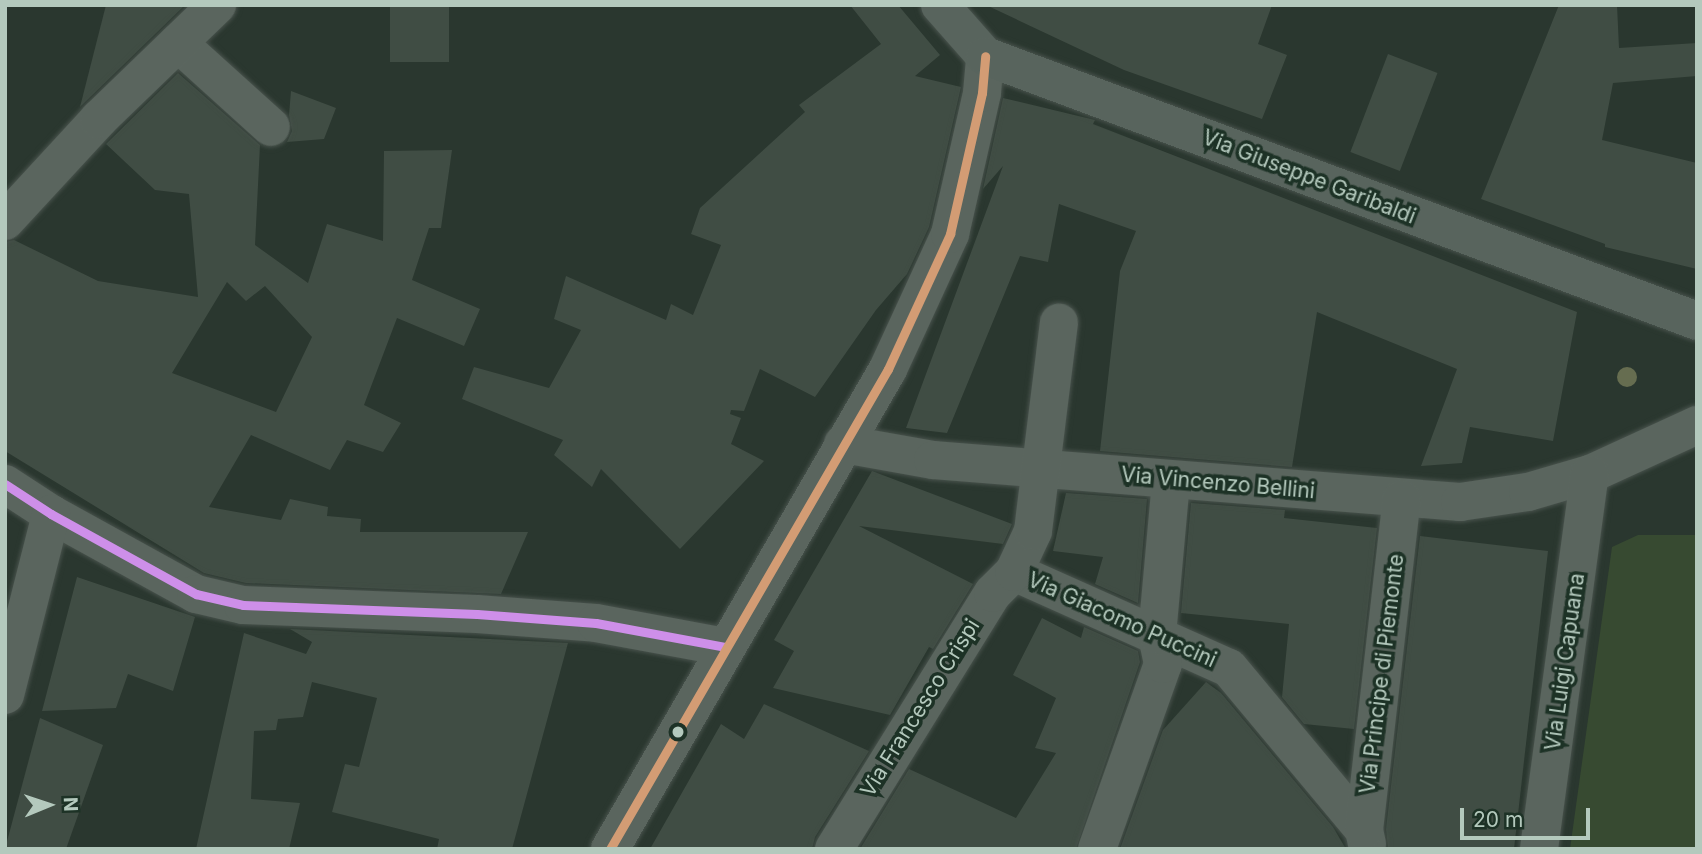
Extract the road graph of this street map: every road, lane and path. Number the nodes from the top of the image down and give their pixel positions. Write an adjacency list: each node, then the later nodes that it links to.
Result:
1 (217, 5): 3 (street)
2 (940, 5): 4 (main road, Via Giuseppe Garibaldi)
3 (178, 43): 5 (street); 6 (street)
4 (985, 56): 7 (main road, Via Giuseppe Garibaldi); 10 (street)
5 (271, 127)
6 (5, 221)
7 (1697, 321)
8 (1059, 323): 11 (street, Via Francesco Crispi)
9 (1697, 425): 12 (street, Via Vincenzo Bellini)
10 (844, 444): 11 (street, Via Vincenzo Bellini); 19 (street)
11 (1040, 468): 13 (street, Via Vincenzo Bellini); 17 (street, Via Francesco Crispi)
12 (1590, 474): 15 (street, Via Vincenzo Bellini); 25 (street, Via Luigi Capuana)
13 (1171, 481): 15 (street, Via Vincenzo Bellini); 18 (street)
14 (5, 484): 16 (street)
15 (1402, 499): 21 (street, Via Principe di Piemonte)
16 (51, 514): 19 (street); 20 (street)
17 (1014, 572): 18 (street, Via Giacomo Puccini); 23 (street, Via Francesco Crispi)
18 (1157, 635): 21 (street, Via Giacomo Puccini); 24 (street)
19 (725, 647): 22 (street)
20 (5, 695)
21 (1366, 839)
22 (610, 849)
23 (834, 849)
24 (1097, 849)
25 (1539, 849)

